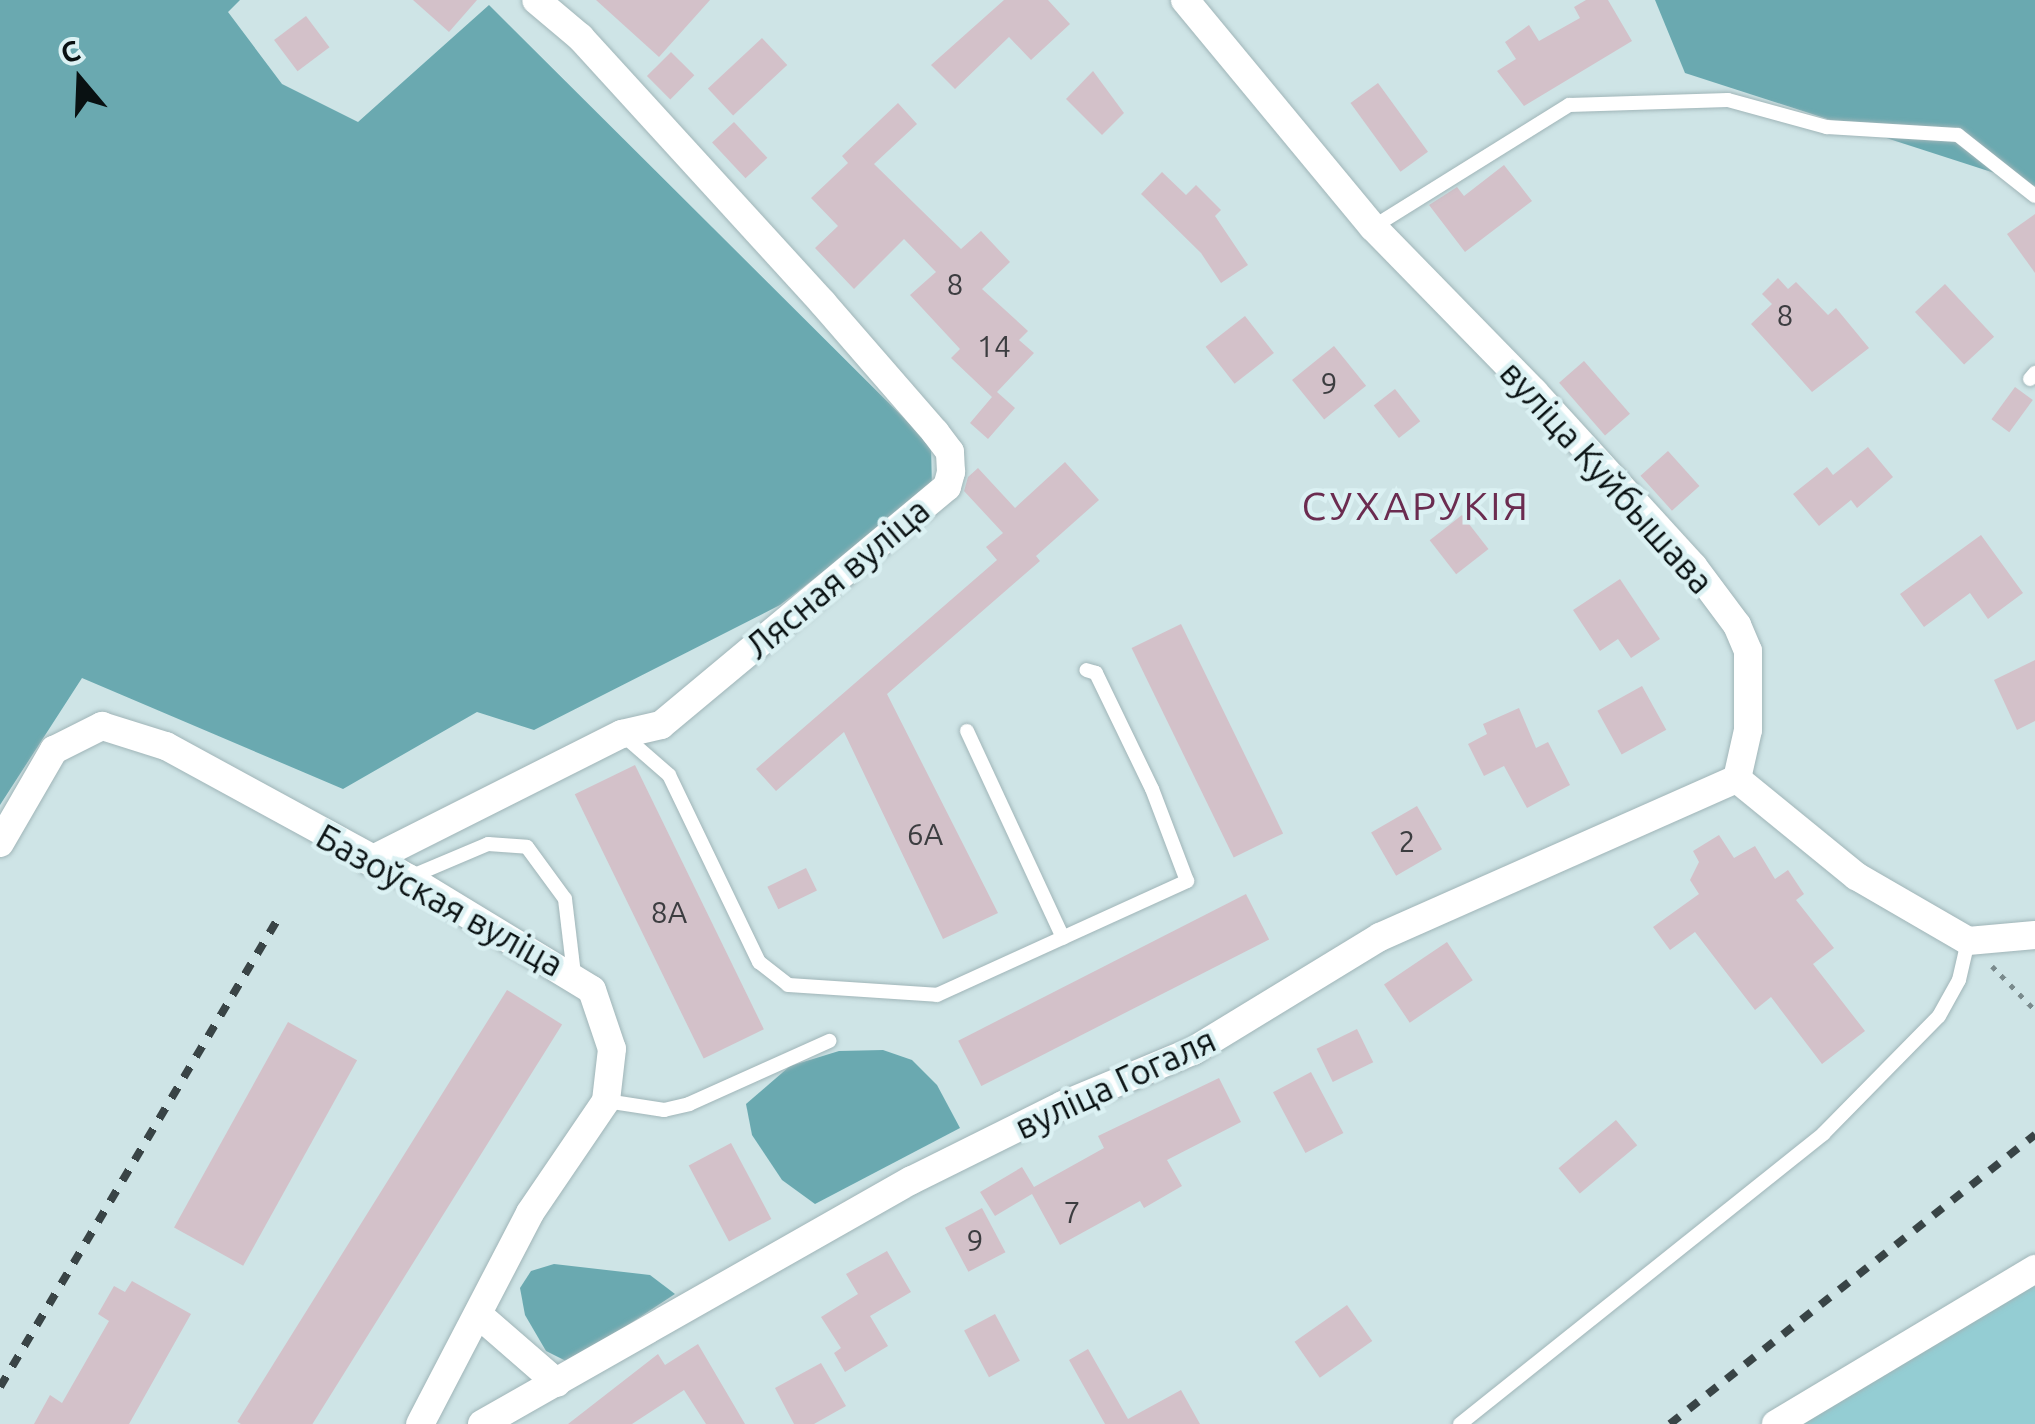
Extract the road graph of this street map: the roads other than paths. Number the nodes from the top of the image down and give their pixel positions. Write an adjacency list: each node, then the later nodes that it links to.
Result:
1 (536, 0): 7 (street, Лясная вуліца)
2 (1186, 0): 4 (street, вуліца Куйбышава)
3 (2035, 196): 4 (lane)
4 (1373, 227): 8 (street, вуліца Куйбышава)
5 (1086, 670): 13 (lane)
6 (966, 731): 13 (lane)
7 (622, 734): 10 (street, Лясная вуліца); 13 (lane)
8 (1737, 779): 14 (street); 20 (street, вуліца Гогаля)
9 (0, 843): 10 (street, Базоўская вуліца)
10 (369, 860): 11 (street, Базоўская вуліца)
11 (408, 878): 15 (street, Базоўская вуліца); 15 (lane)
12 (2035, 936): 14 (street)
13 (1063, 938)
14 (1968, 940): 23 (lane)
15 (574, 975): 17 (street, Базоўская вуліца)
16 (829, 1041): 17 (lane)
17 (606, 1101): 19 (street, Базоўская вуліца)
18 (2035, 1269): 24 (street)
19 (480, 1316): 20 (street); 21 (street)
20 (557, 1383): 22 (street, вуліца Гогаля)
21 (420, 1424)
22 (482, 1424)
23 (1460, 1424)
24 (1776, 1424)

